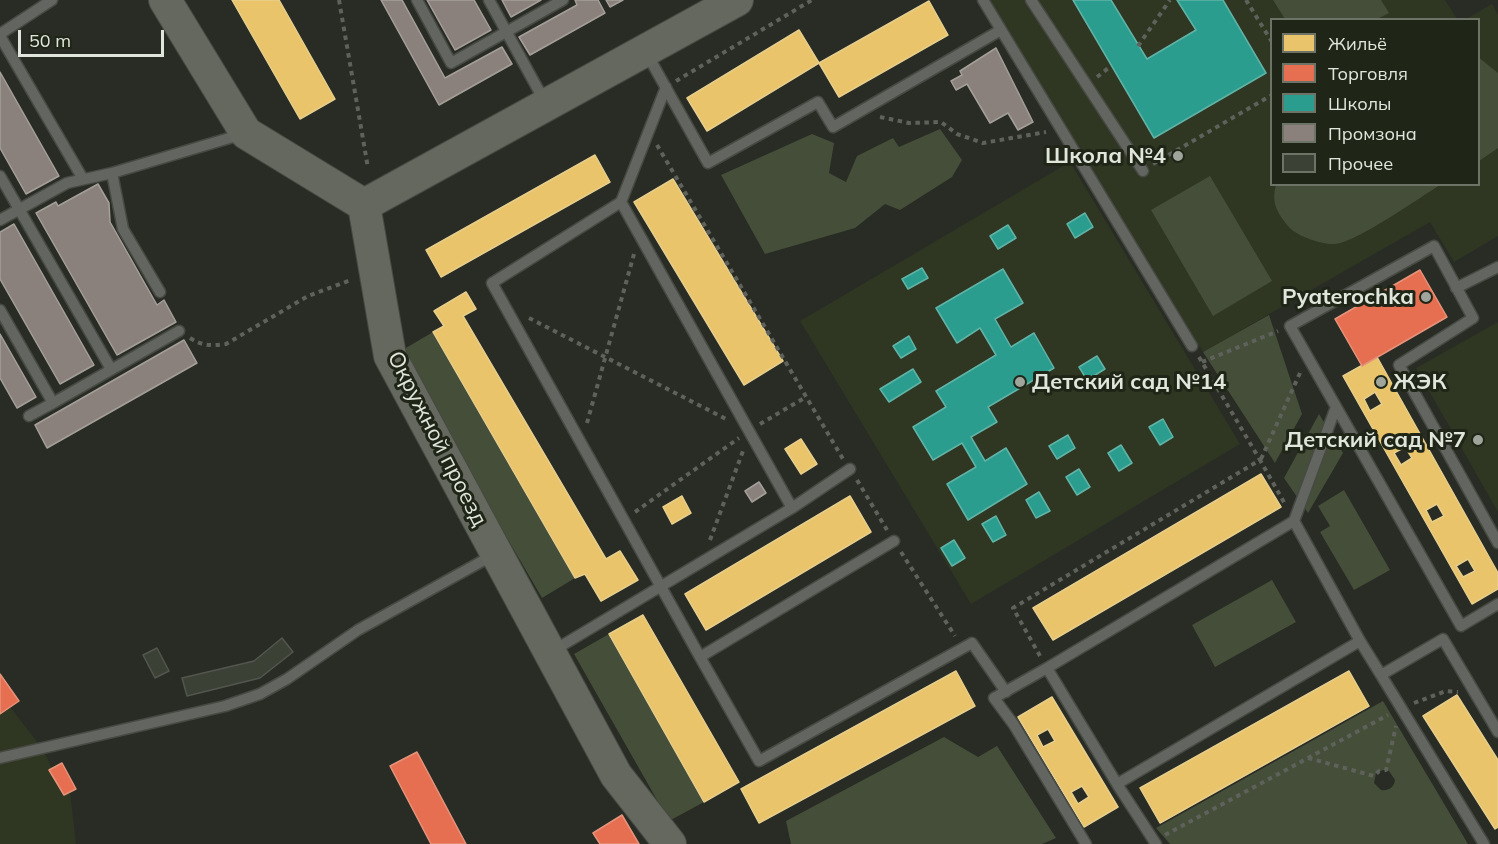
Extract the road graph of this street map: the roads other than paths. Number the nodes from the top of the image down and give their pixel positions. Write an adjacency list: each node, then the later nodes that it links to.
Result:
1 (52, 0): 11 (lane)
2 (165, 0): 15 (street)
3 (417, 0): 10 (lane)
4 (489, 0): 10 (lane)
5 (563, 0): 10 (lane)
6 (736, 0): 12 (street)
7 (983, 0): 9 (lane)
8 (1031, 0): 16 (lane)
9 (1001, 30): 13 (lane); 29 (lane)
10 (507, 32): 14 (lane)
11 (0, 35): 19 (lane)
12 (645, 51): 13 (lane); 14 (street)
13 (666, 87): 20 (lane)
14 (547, 105): 21 (street)
15 (246, 134): 17 (lane); 21 (street)
16 (1143, 171)
17 (112, 173): 19 (lane); 26 (lane)
18 (0, 176): 22 (lane)
19 (83, 179): 22 (lane)
20 (621, 202): 35 (lane); 40 (lane)
21 (364, 205): 39 (street, Окружной проезд)
22 (19, 209): 23 (lane); 30 (lane)
23 (0, 220)
24 (1498, 267): 25 (lane)
25 (1456, 288): 32 (lane); 38 (lane)
26 (160, 292)
27 (0, 310): 31 (lane)
28 (178, 331): 30 (lane)
29 (1192, 346)
30 (111, 369): 31 (lane)
31 (53, 403): 33 (lane)
32 (1336, 407): 36 (lane); 42 (lane)
33 (29, 416)
34 (850, 469): 35 (lane)
35 (792, 508): 40 (lane)
36 (1294, 521): 44 (lane); 47 (lane)
37 (894, 541): 46 (lane)
38 (1498, 543)
39 (496, 554): 45 (street, Окружной проезд); 51 (lane)
40 (659, 588): 45 (lane); 46 (lane)
41 (1498, 604): 42 (lane)
42 (1461, 627): 43 (lane)
43 (1443, 639): 48 (lane); 50 (lane)
44 (1360, 641): 48 (lane); 52 (lane)
45 (548, 654): 54 (street, Окружной проезд)
46 (700, 657): 49 (lane)
47 (1047, 668): 49 (lane); 52 (lane)
48 (1381, 675): 56 (lane)
49 (1006, 693): 55 (lane)
50 (1498, 732)
51 (0, 758)
52 (1117, 784): 53 (lane)
53 (1156, 843)
54 (670, 844)
55 (1086, 844)
56 (1484, 844)

